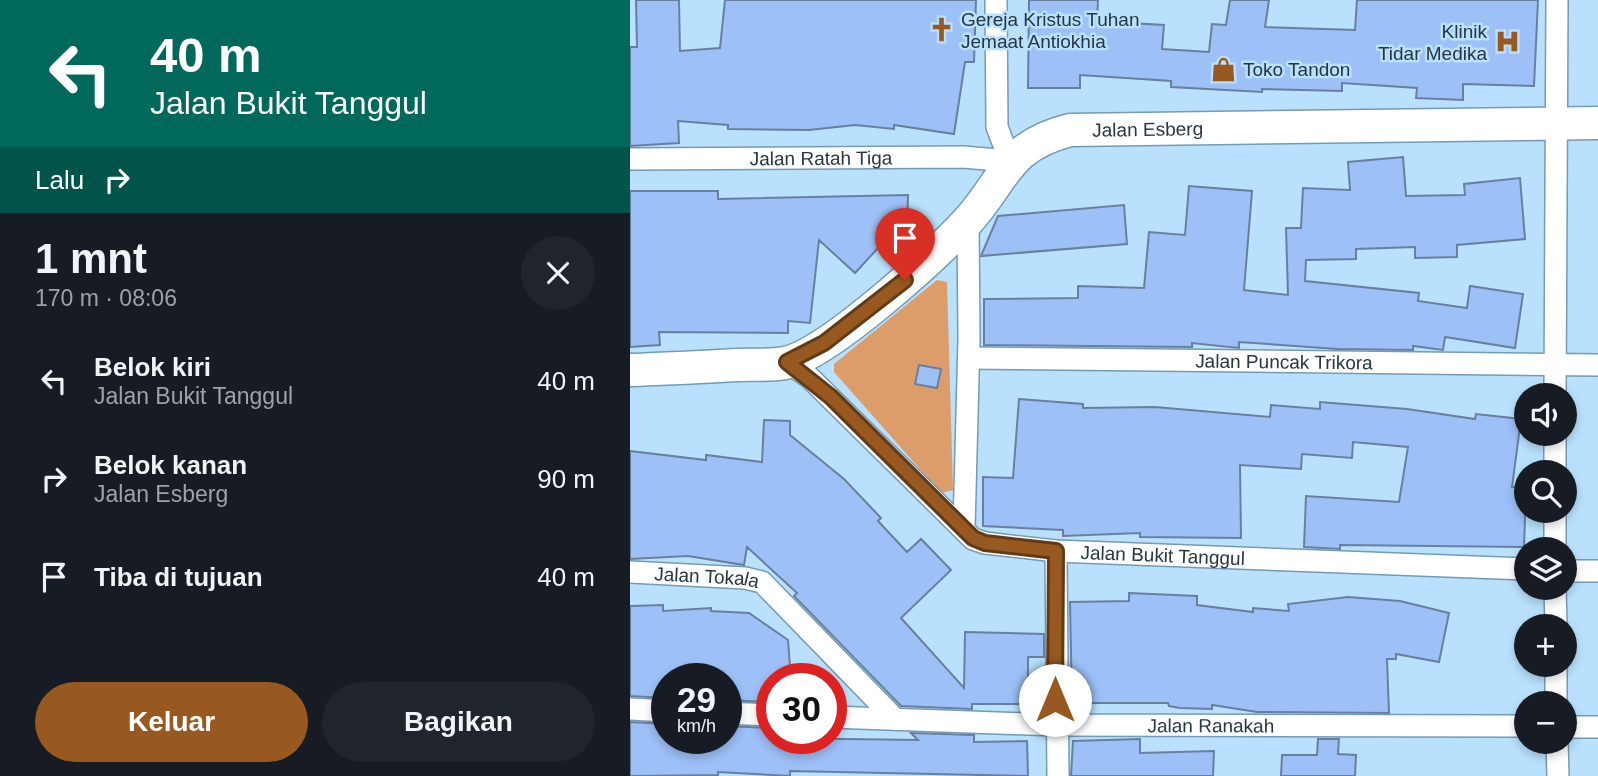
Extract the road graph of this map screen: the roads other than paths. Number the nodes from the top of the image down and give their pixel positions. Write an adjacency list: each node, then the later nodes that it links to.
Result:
1 (996, 0): 6 (street)
2 (1557, 0): 3 (street)
3 (1558, 123): 4 (main road, Jalan Esberg); 6 (main road, Jalan Esberg); 10 (street)
4 (1598, 123)
5 (630, 159): 6 (street, Jalan Ratah Tiga)
6 (1010, 161): 7 (main road, Jalan Esberg)
7 (968, 221): 8 (street); 9 (main road, Jalan Esberg)
8 (969, 358): 10 (street, Jalan Puncak Trikora); 14 (street)
9 (787, 362): 12 (main road); 14 (street, Jalan Bukit Tanggul)
10 (1555, 365): 11 (street, Jalan Puncak Trikora); 13 (street)
11 (1598, 365)
12 (630, 370)
13 (1555, 383)
14 (964, 529): 15 (street, Jalan Bukit Tanggul)
15 (1056, 551): 16 (street, Jalan Bukit Tanggul); 24 (street)
16 (1514, 569)
17 (1577, 571): 18 (street)
18 (1598, 571)
19 (630, 572): 23 (street, Jalan Tokala)
20 (630, 709): 21 (street)
21 (651, 710)
22 (847, 718): 23 (street, Jalan Ranakah)
23 (895, 719): 24 (street, Jalan Ranakah)
24 (1055, 725): 25 (street, Jalan Ranakah); 29 (street)
25 (1514, 726)
26 (1577, 727): 27 (street)
27 (1598, 727)
28 (1557, 754): 30 (street)
29 (1058, 776)
30 (1558, 776)

